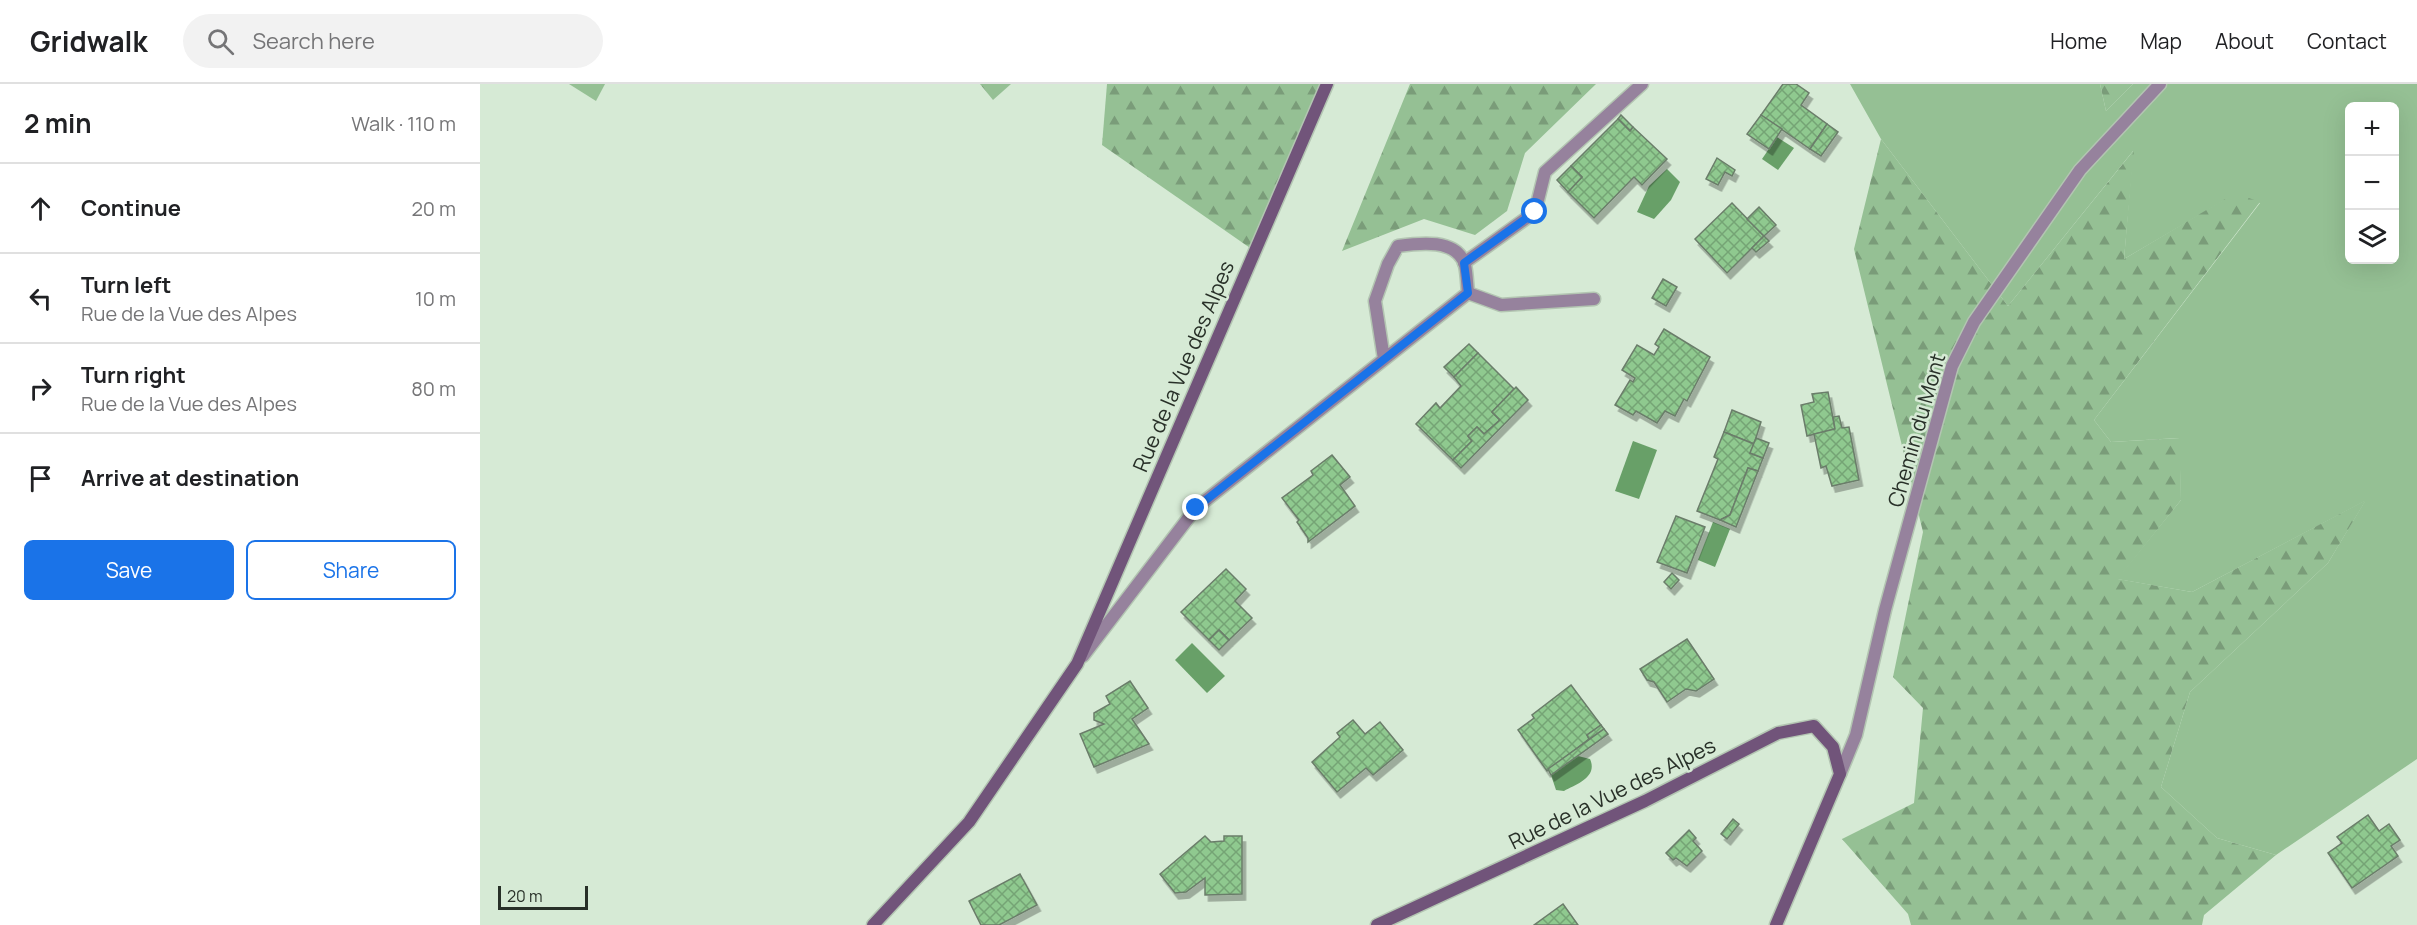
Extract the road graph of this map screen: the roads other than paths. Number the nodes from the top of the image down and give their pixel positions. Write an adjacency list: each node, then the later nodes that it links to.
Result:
1 (1327, 84): 8 (street, Rue de la Vue des Alpes)
2 (1642, 84): 4 (street)
3 (2160, 84): 9 (street, Chemin du Mont)
4 (1464, 263): 5 (street); 7 (street)
5 (1468, 293): 6 (street); 7 (street, Rue de la Vue des Alpes)
6 (1594, 299)
7 (1384, 359): 8 (street, Rue de la Vue des Alpes)
8 (1077, 664): 10 (street, Rue de la Vue des Alpes)
9 (1839, 774): 11 (street, Rue de la Vue des Alpes); 12 (street)
10 (873, 925)
11 (1377, 925)
12 (1776, 925)

